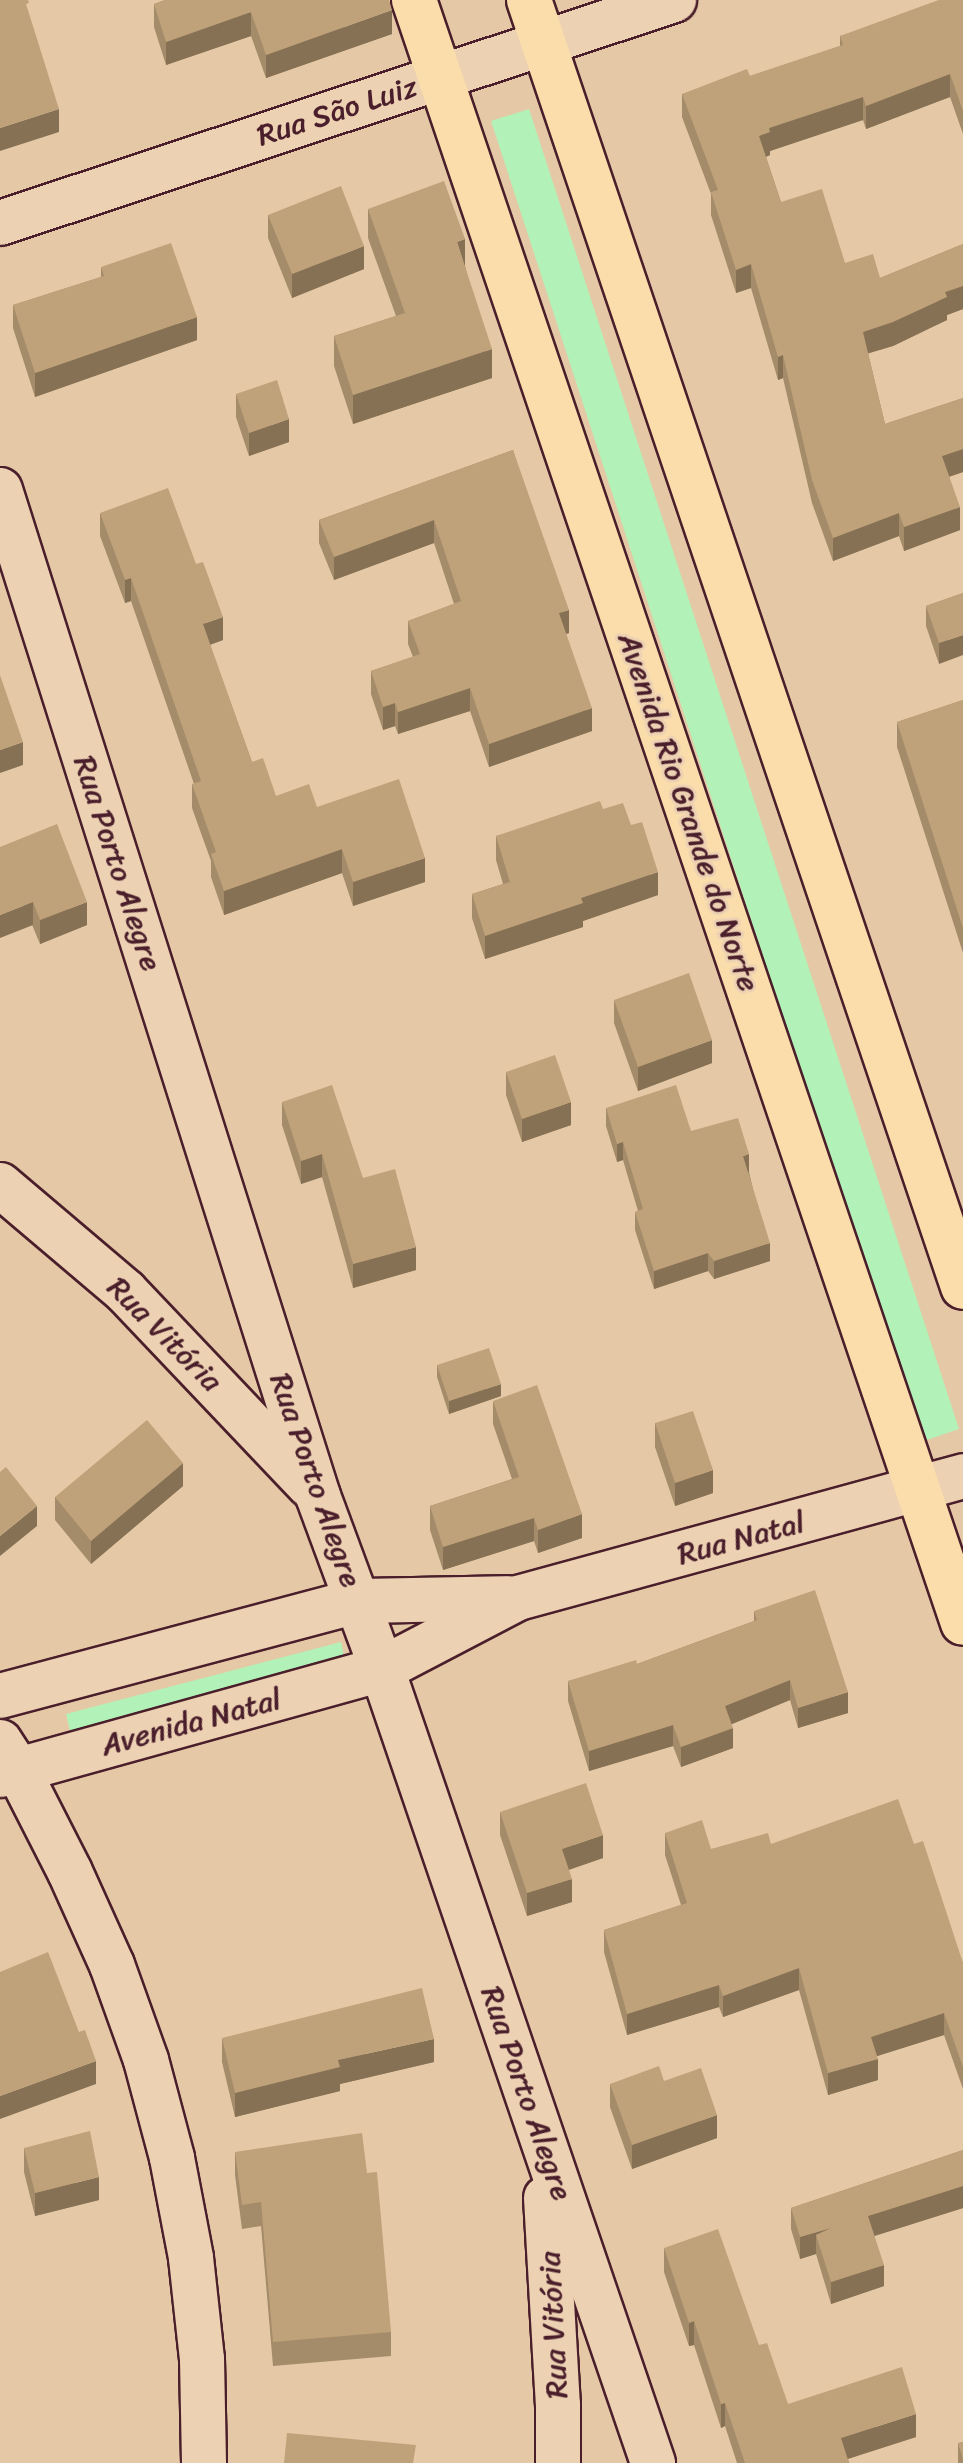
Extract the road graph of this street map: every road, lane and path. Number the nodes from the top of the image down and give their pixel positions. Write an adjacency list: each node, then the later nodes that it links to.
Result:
1 (414, 0): 5 (main road, Avenida Rio Grande do Norte)
2 (529, 0): 4 (main road)
3 (674, 0): 4 (street, Rua São Luiz)
4 (543, 43): 5 (street, Rua São Luiz); 9 (main road)
5 (438, 77): 6 (street, Rua São Luiz); 11 (main road, Avenida Rio Grande do Norte)
6 (0, 223)
7 (0, 490): 12 (street, Rua Porto Alegre)
8 (0, 1185): 12 (street, Rua Vitória)
9 (963, 1287)
10 (963, 1476): 11 (street, Rua Natal)
11 (921, 1490): 13 (street, Rua Natal); 15 (main road, Avenida Rio Grande do Norte)
12 (318, 1496): 14 (street, Rua Porto Alegre)
13 (518, 1598): 14 (street, Rua Natal); 16 (street, Rua Natal)
14 (357, 1601): 16 (street, Rua Porto Alegre); 17 (street)
15 (963, 1623)
16 (382, 1669): 18 (street, Avenida Natal); 19 (street, Rua Porto Alegre)
17 (0, 1696)
18 (6, 1762): 20 (street)
19 (542, 2139): 21 (street, Rua Vitória); 22 (street, Rua Porto Alegre)
20 (204, 2463)
21 (558, 2463)
22 (653, 2463)

